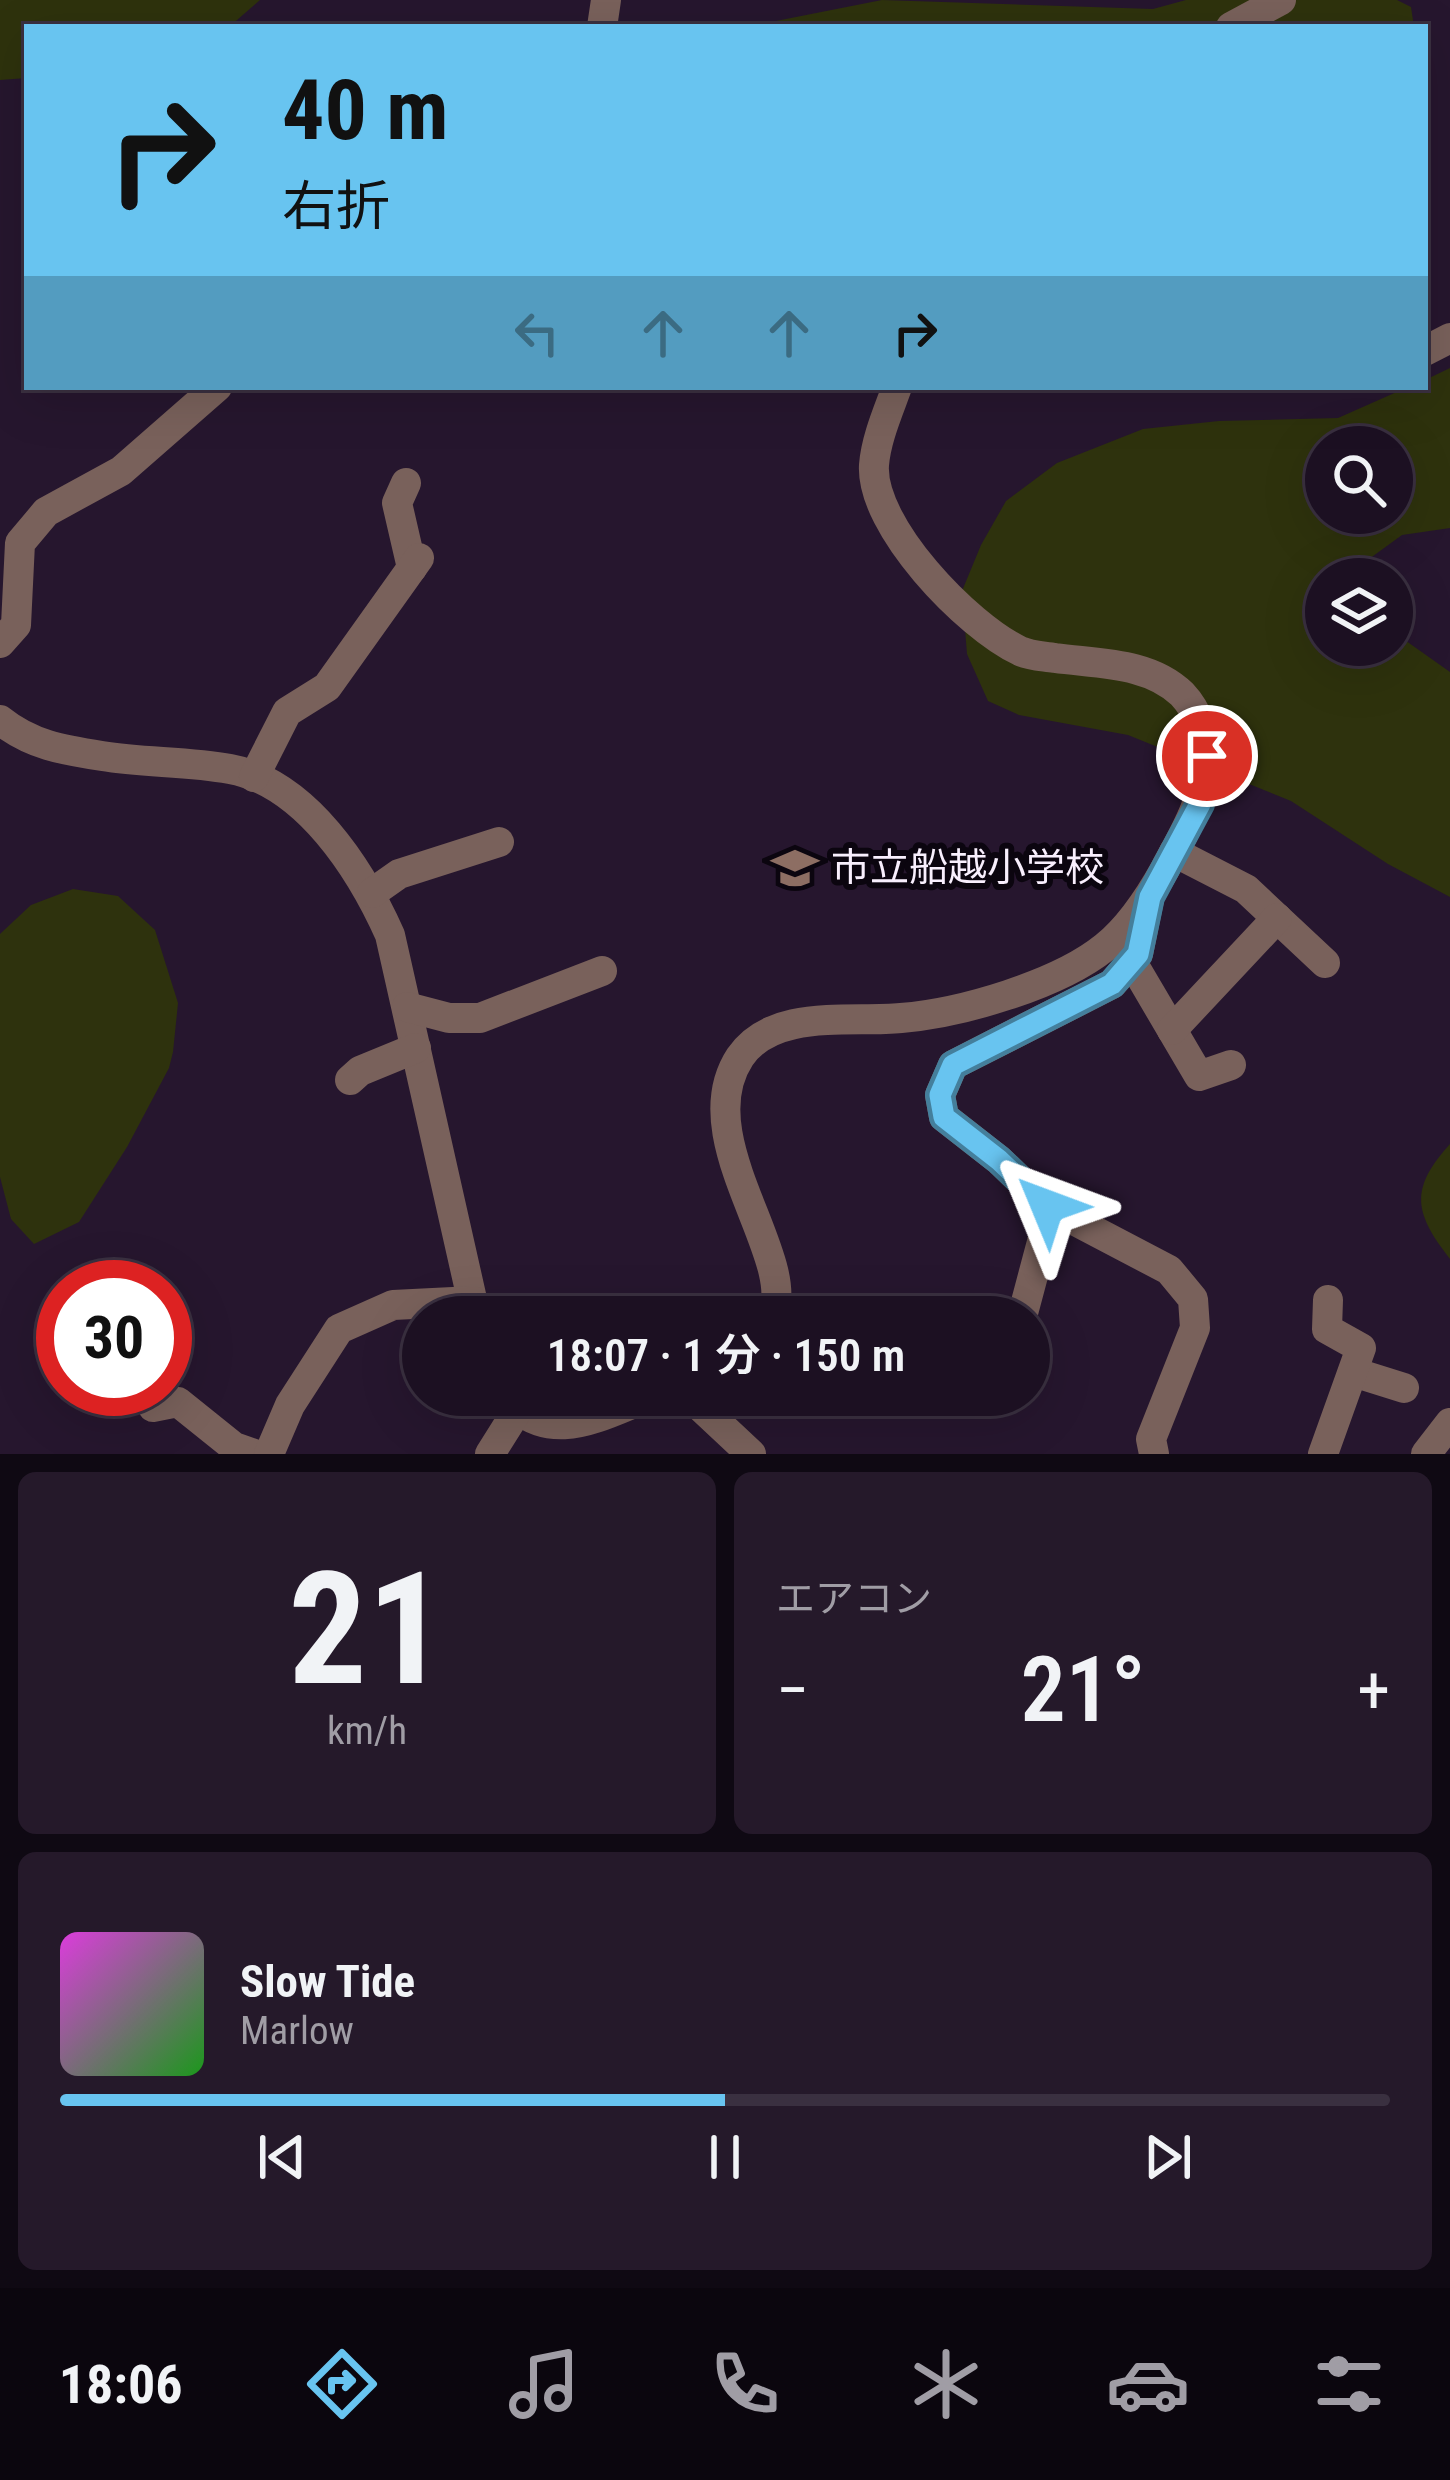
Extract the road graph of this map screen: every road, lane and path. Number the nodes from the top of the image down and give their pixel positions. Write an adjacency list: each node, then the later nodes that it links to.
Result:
1 (1281, 0): 2 (street)
2 (1237, 24)
3 (214, 390): 6 (street)
4 (896, 390): 10 (street)
5 (406, 483): 8 (street)
6 (0, 643)
7 (0, 720): 8 (street)
8 (254, 777): 11 (street)
9 (499, 842): 11 (street)
10 (1174, 852): 12 (street); 13 (street)
11 (372, 893): 17 (street)
12 (1150, 897): 14 (street); 24 (street)
13 (1276, 918): 15 (street); 18 (street)
14 (1132, 962): 18 (street); 22 (street)
15 (1325, 963)
16 (602, 970): 17 (street)
17 (406, 1007): 19 (street)
18 (1172, 1030): 20 (street)
19 (416, 1048): 21 (street); 23 (street)
20 (1231, 1065)
21 (350, 1080)
22 (1051, 1208): 25 (street); 40 (street)
23 (472, 1296)
24 (775, 1296)
25 (1028, 1296)
26 (1328, 1300): 28 (street)
27 (402, 1305): 37 (street)
28 (1353, 1372): 29 (street); 41 (street)
29 (1404, 1388)
30 (192, 1413): 36 (street)
31 (505, 1416): 38 (street)
32 (529, 1416): 33 (street)
33 (597, 1416)
34 (710, 1416): 39 (street)
35 (1450, 1424): 42 (street)
36 (254, 1454)
37 (269, 1454)
38 (490, 1454)
39 (751, 1454)
40 (1154, 1454)
41 (1323, 1454)
42 (1426, 1454)

